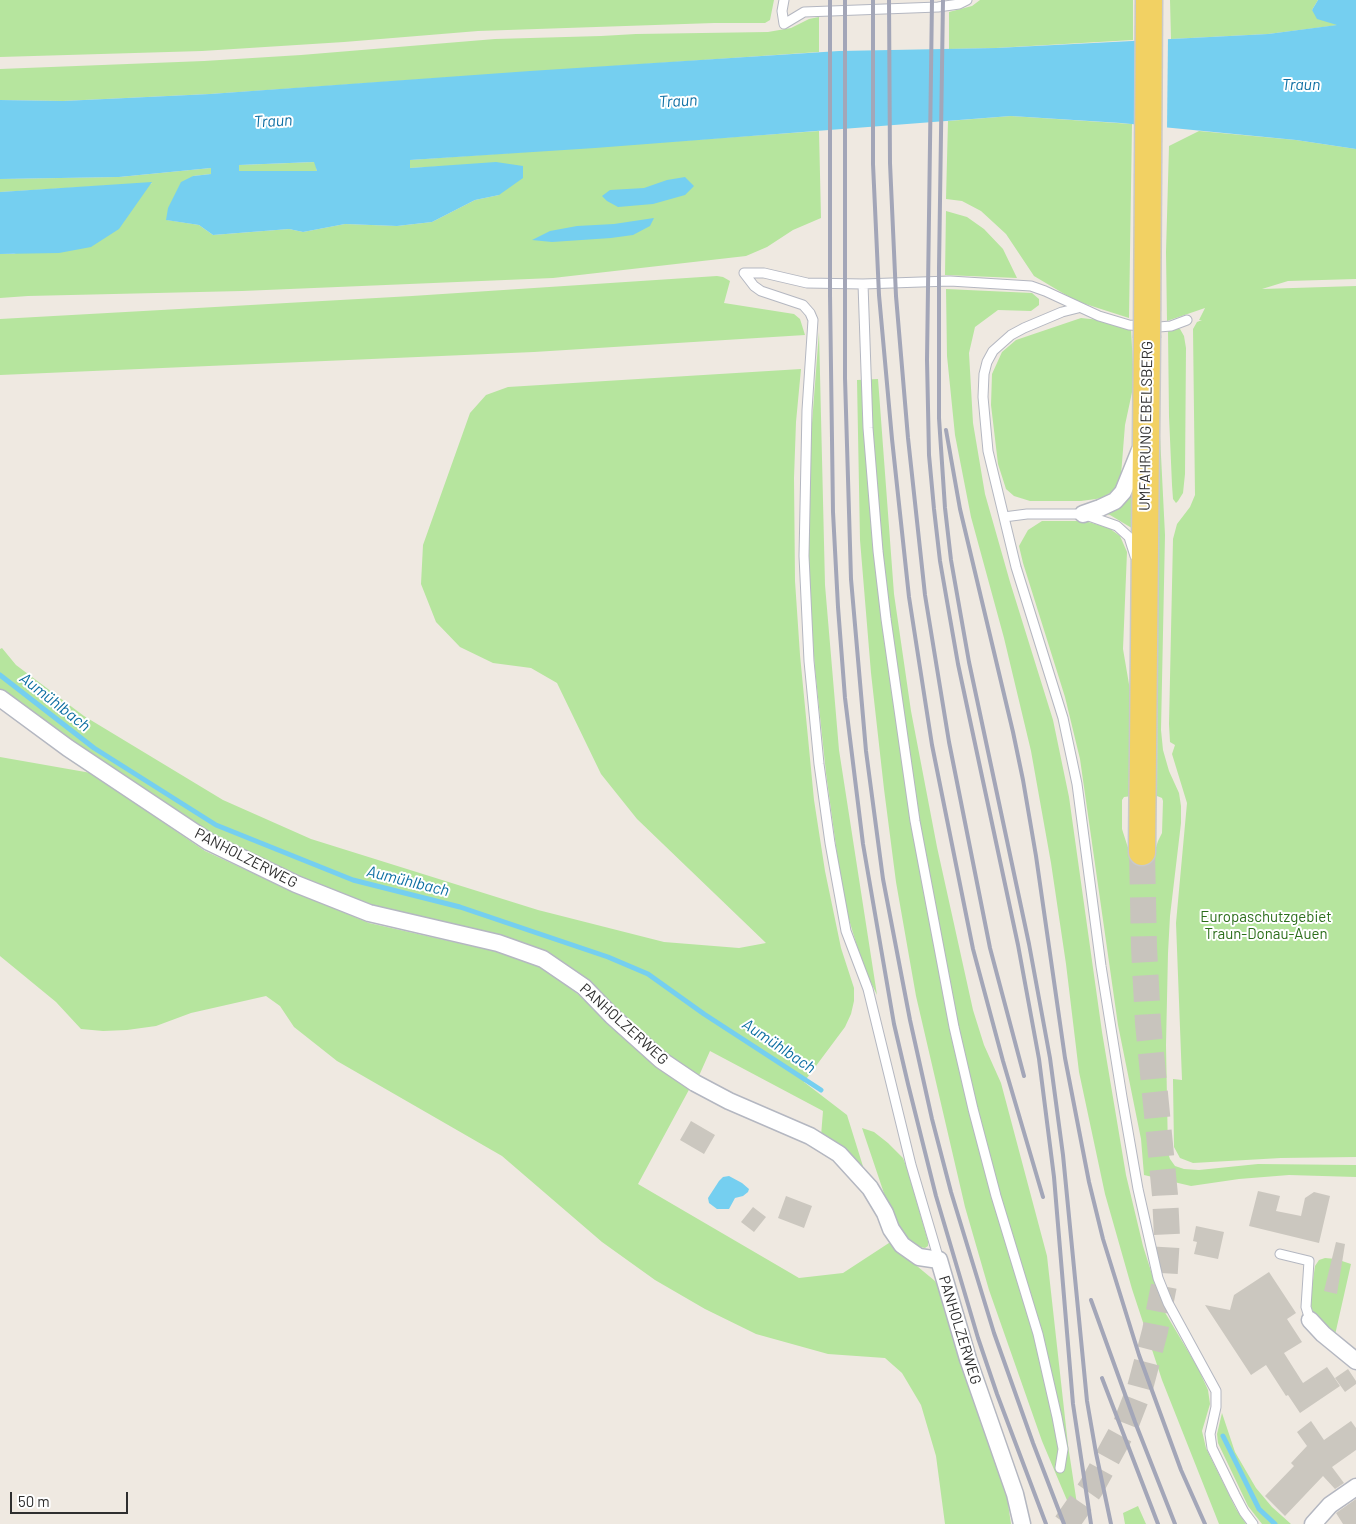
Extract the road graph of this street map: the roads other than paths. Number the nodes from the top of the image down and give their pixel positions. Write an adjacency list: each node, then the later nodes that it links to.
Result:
1 (784, 0): 2 (lane)
2 (967, 0)
3 (1149, 0): 7 (main road, UMFAHRUNG EBELSBERG, bridge)
4 (862, 284): 5 (lane); 14 (lane); 17 (lane)
5 (1078, 308): 6 (lane); 9 (lane)
6 (1187, 320)
7 (1146, 436): 8 (street); 10 (main road, UMFAHRUNG EBELSBERG)
8 (1083, 514): 9 (lane); 10 (lane)
9 (1004, 517): 20 (lane)
10 (1144, 616): 12 (main road, UMFAHRUNG EBELSBERG)
11 (0, 698): 14 (street, PANHOLZERWEG)
12 (1142, 852)
13 (1280, 1254): 15 (lane)
14 (939, 1260): 19 (street, PANHOLZERWEG)
15 (1310, 1320): 16 (street)
16 (1356, 1361)
17 (1060, 1468)
18 (1356, 1487): 21 (street)
19 (1022, 1524)
20 (1253, 1524)
21 (1313, 1524)

